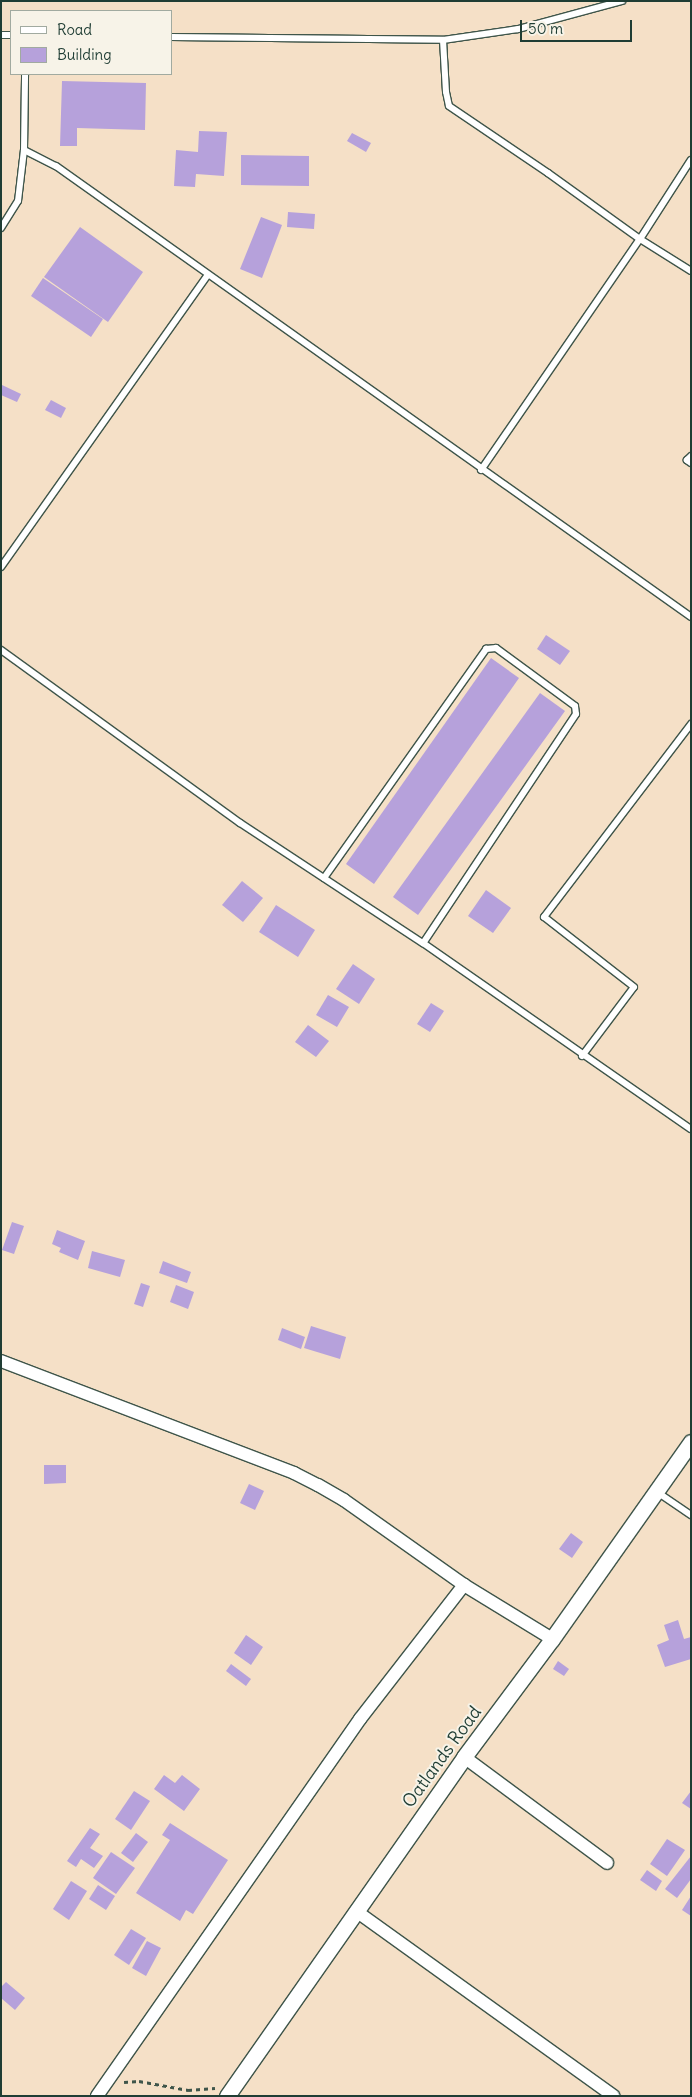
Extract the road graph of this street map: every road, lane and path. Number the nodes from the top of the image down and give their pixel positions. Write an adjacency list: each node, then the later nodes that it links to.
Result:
1 (622, 1): 3 (lane)
2 (172, 37): 3 (lane)
3 (443, 40): 8 (lane)
4 (25, 75): 5 (lane)
5 (24, 150): 7 (lane); 10 (lane)
6 (691, 160): 8 (lane)
7 (1, 228)
8 (640, 239): 9 (lane); 13 (lane)
9 (691, 270)
10 (208, 275): 13 (lane); 14 (lane)
11 (691, 456): 12 (lane)
12 (691, 463)
13 (481, 470): 15 (lane)
14 (1, 567)
15 (691, 617)
16 (1, 650): 18 (lane)
17 (691, 724): 20 (lane)
18 (324, 878): 19 (lane); 19 (lane)
19 (423, 943): 20 (lane)
20 (582, 1056): 21 (lane)
21 (691, 1129)
22 (1, 1361): 26 (street)
23 (691, 1442): 24 (street, Oatlands Road)
24 (656, 1491): 25 (lane); 27 (street, Oatlands Road)
25 (691, 1515)
26 (464, 1585): 27 (street); 32 (street)
27 (552, 1639): 28 (street, Oatlands Road)
28 (464, 1757): 29 (street); 30 (street, Oatlands Road)
29 (607, 1863)
30 (356, 1911): 31 (street, Oatlands Road); 34 (street)
31 (238, 2080): 32 (path); 33 (street, Oatlands Road)
32 (98, 2094)
33 (227, 2096)
34 (613, 2096)

